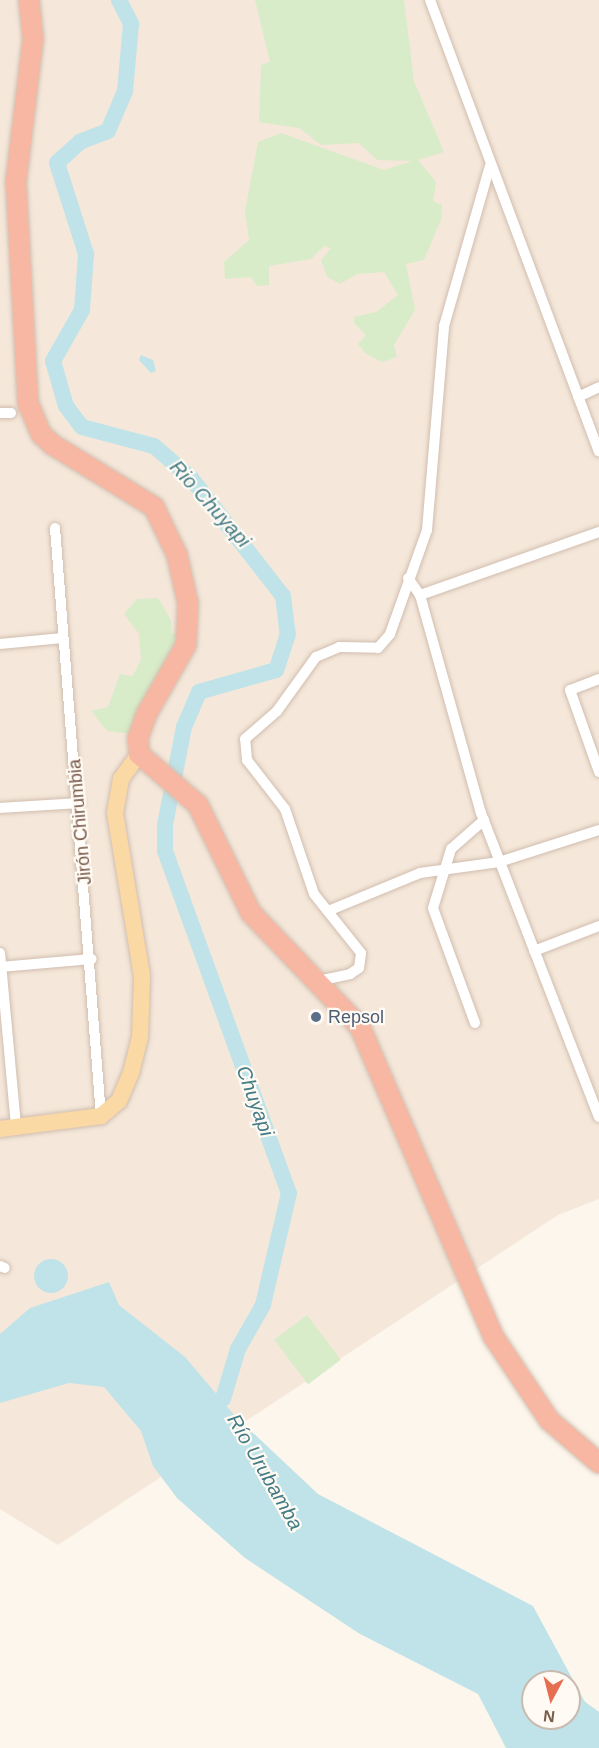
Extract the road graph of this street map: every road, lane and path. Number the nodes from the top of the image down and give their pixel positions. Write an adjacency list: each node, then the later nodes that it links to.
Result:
1 (30, 0): 14 (highway)
2 (430, 0): 3 (street)
3 (490, 166): 5 (street); 9 (street)
4 (599, 387): 5 (street)
5 (578, 398): 6 (street)
6 (599, 451)
7 (55, 528): 11 (street, Jirón Chirumbia)
8 (599, 532): 10 (street)
9 (408, 578): 10 (street); 22 (street)
10 (420, 595): 18 (street)
11 (63, 638): 12 (street); 16 (street, Jirón Chirumbia)
12 (0, 645)
13 (599, 679): 15 (street)
14 (147, 761): 28 (highway); 31 (main road)
15 (599, 772)
16 (79, 803): 17 (street); 26 (street, Jirón Chirumbia)
17 (0, 808)
18 (484, 820): 20 (street); 21 (street)
19 (599, 830): 20 (street)
20 (499, 861): 21 (street); 24 (street)
21 (440, 874): 22 (street); 29 (street)
22 (328, 911): 28 (street)
23 (599, 926): 24 (street)
24 (534, 951): 32 (street)
25 (0, 952): 27 (street)
26 (92, 959): 27 (street); 31 (street, Jirón Chirumbia)
27 (1, 967): 30 (street)
28 (318, 981): 34 (highway)
29 (475, 1023)
30 (5, 1045): 33 (street)
31 (101, 1116): 33 (main road)
32 (599, 1117)
33 (8, 1128)
34 (599, 1463)

